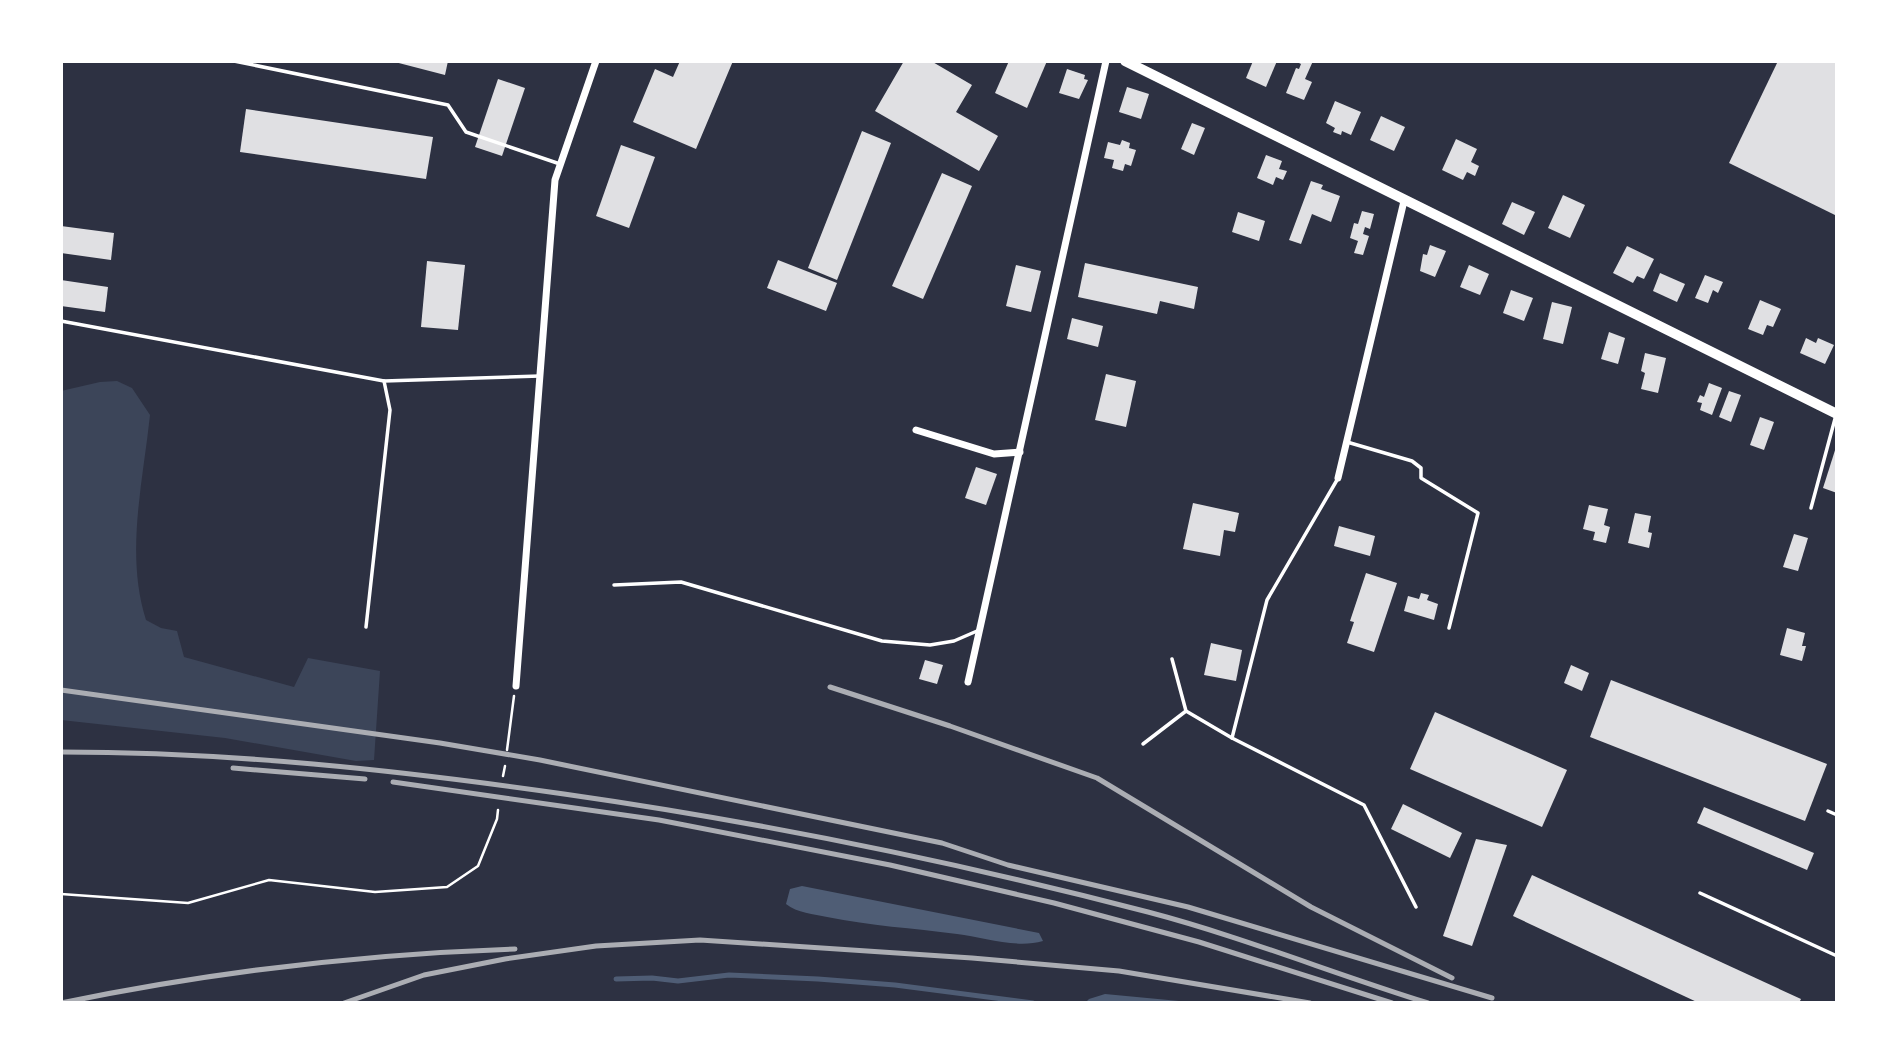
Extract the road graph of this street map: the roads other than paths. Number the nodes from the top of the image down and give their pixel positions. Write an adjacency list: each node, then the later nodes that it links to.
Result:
1 (234, 61): 5 (lane)
2 (596, 61): 5 (street)
3 (1106, 61): 13 (street)
4 (1125, 61): 6 (street)
5 (560, 164): 8 (street)
6 (1404, 201): 10 (street); 12 (street)
7 (61, 321): 9 (lane)
8 (540, 376): 9 (lane); 22 (street)
9 (384, 381): 17 (lane)
10 (1837, 414): 15 (lane)
11 (916, 430): 13 (street)
12 (1346, 441): 14 (street); 18 (lane)
13 (1020, 452): 19 (street)
14 (1338, 478): 24 (lane)
15 (1811, 508)
16 (614, 585): 19 (lane)
17 (366, 627)
18 (1448, 628)
19 (979, 630): 21 (street)
20 (1172, 659): 23 (lane)
21 (968, 682)
22 (516, 686)
23 (1186, 711): 24 (lane); 25 (lane)
24 (1232, 738): 29 (lane)
25 (1143, 744)
26 (1828, 811): 27 (lane)
27 (1837, 815)
28 (1700, 893): 30 (lane)
29 (1416, 907)
30 (1837, 956)

